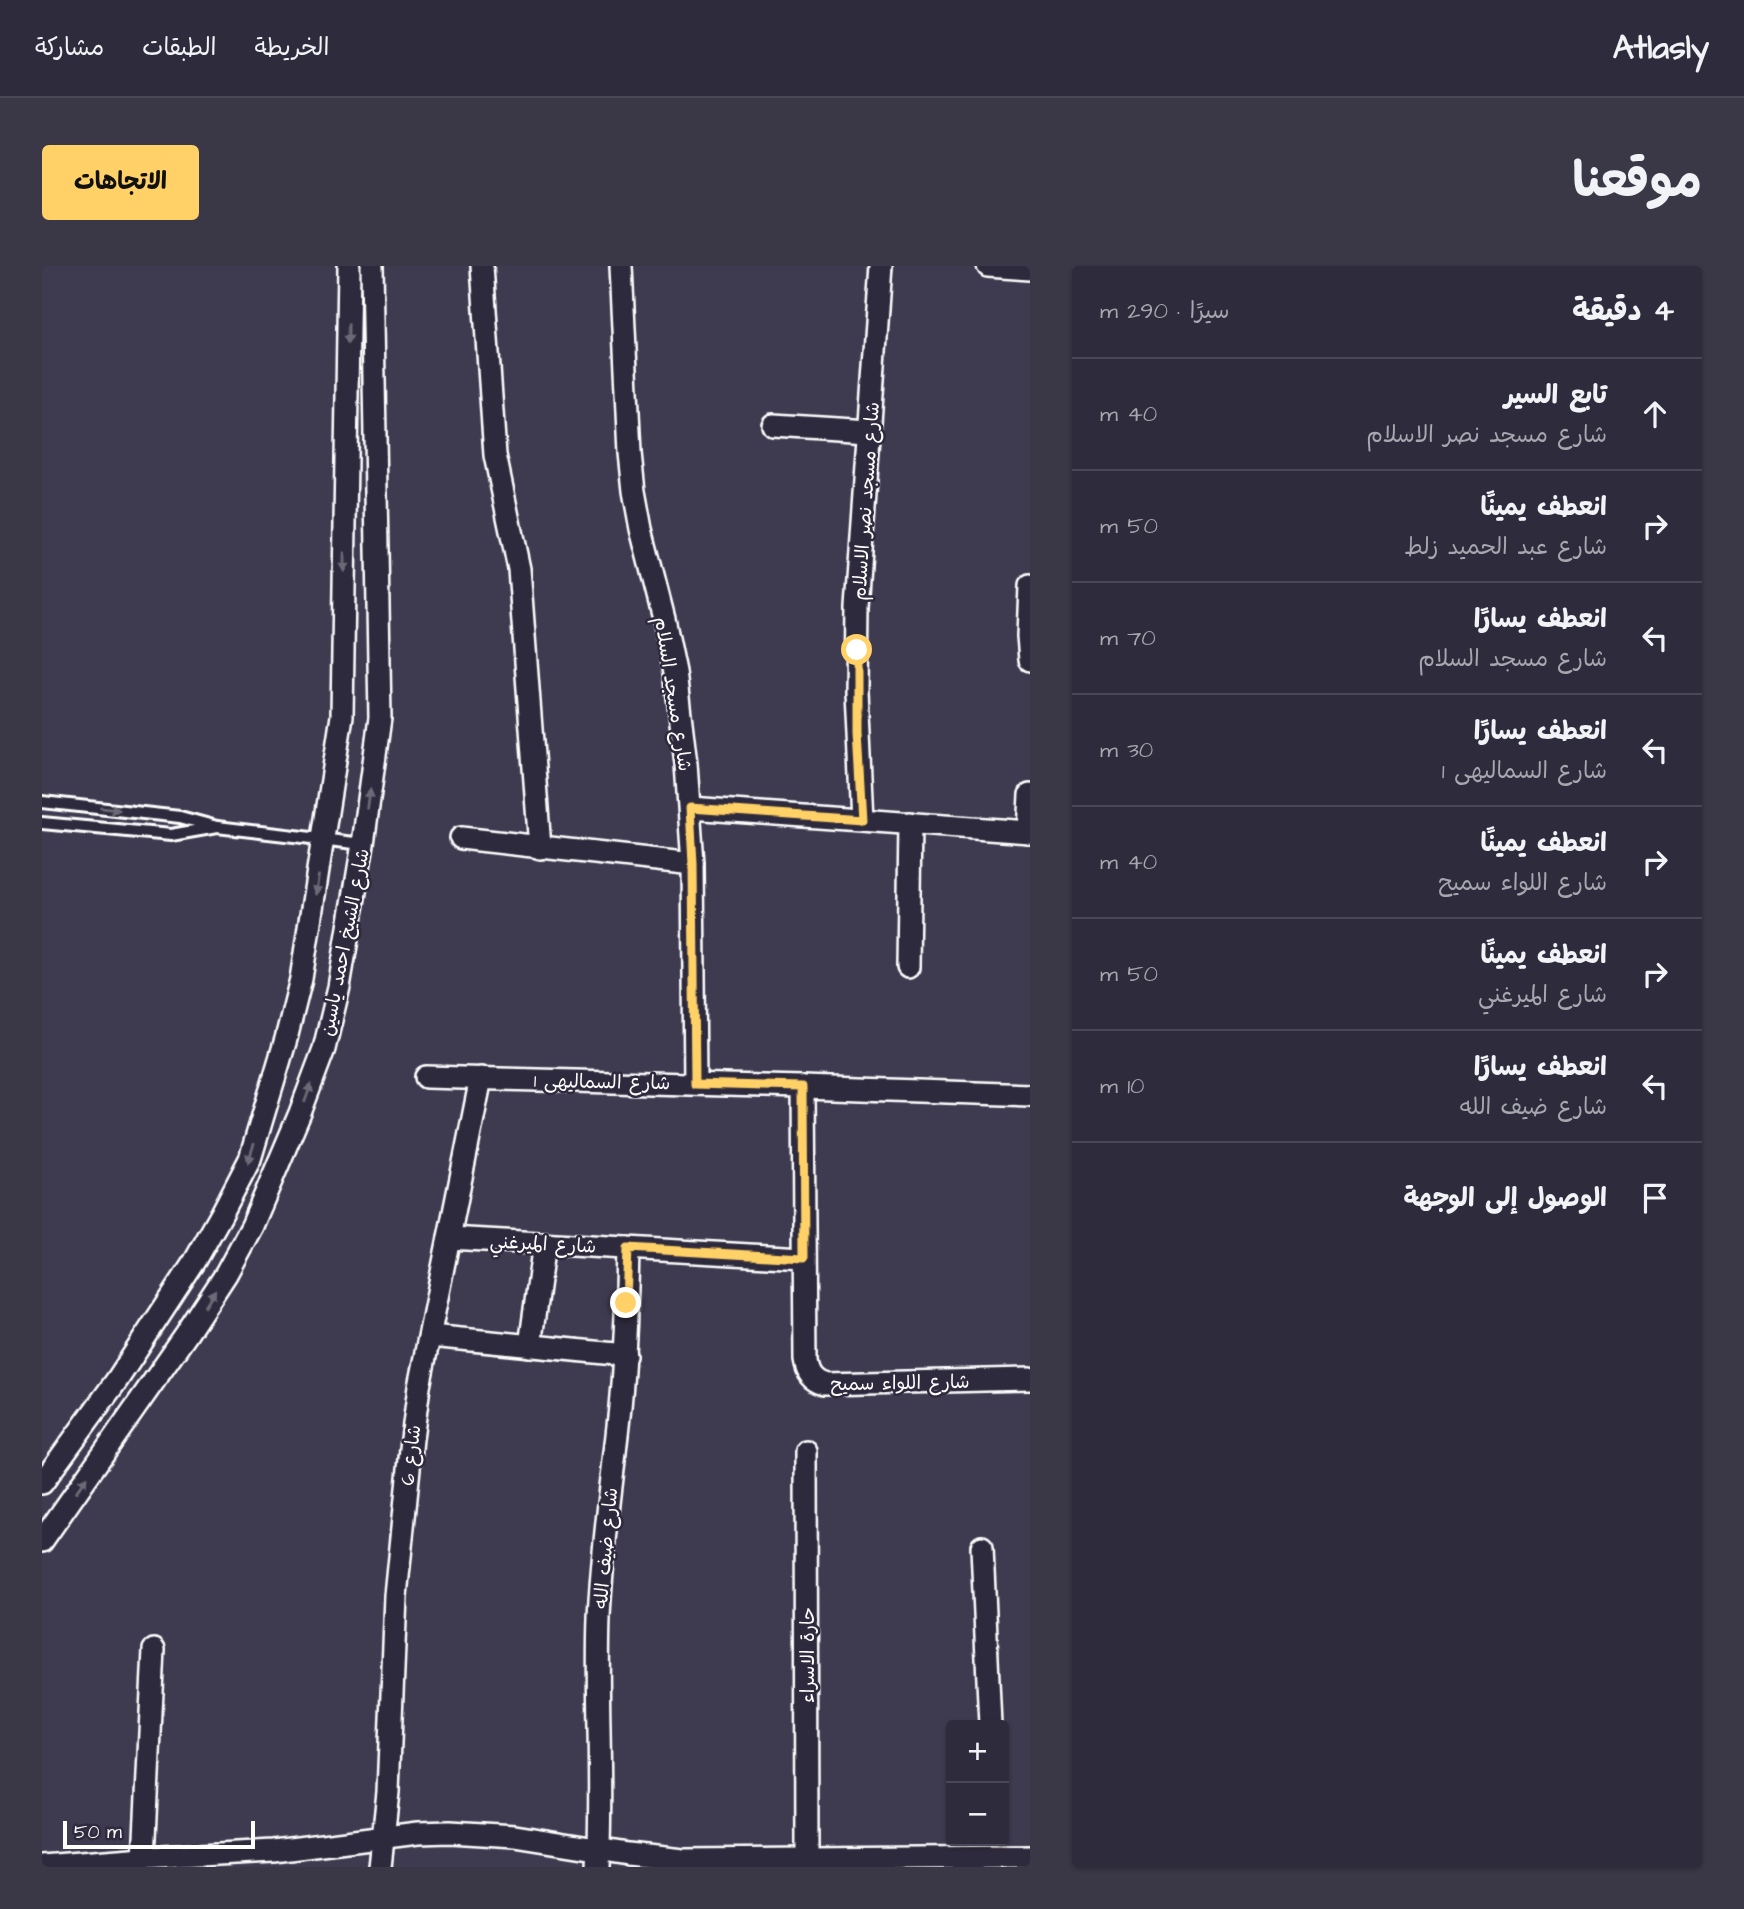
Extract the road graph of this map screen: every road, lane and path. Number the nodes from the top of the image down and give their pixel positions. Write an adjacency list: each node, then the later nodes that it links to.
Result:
1 (349, 266): 21 (street, شارع الشيخ احمد ياسين, one-way to 21)
2 (372, 266): 22 (street, شارع الشيخ احمد ياسين, one-way to 2)
3 (482, 266): 23 (street)
4 (621, 266): 14 (street, شارع مسجد السلام)
5 (881, 266): 9 (street, شارع مسجد نصر الاسلام)
6 (988, 266): 7 (street)
7 (1030, 270)
8 (773, 425): 9 (street)
9 (869, 431): 15 (street, شارع مسجد نصر الاسلام)
10 (1030, 586): 11 (street)
11 (1030, 660)
12 (1030, 795): 19 (street)
13 (42, 802): 18 (lane, one-way to 18)
14 (690, 808): 15 (street); 24 (street, شارع مسجد السلام)
15 (862, 820): 17 (street)
16 (42, 823): 18 (lane)
17 (910, 823): 19 (street); 25 (street)
18 (217, 827): 21 (lane)
19 (1029, 832)
20 (461, 838): 23 (street)
21 (324, 839): 22 (lane); 40 (street, شارع الشيخ احمد ياسين, one-way to 40)
22 (363, 844): 41 (street, شارع الشيخ احمد ياسين, one-way to 22)
23 (540, 848): 24 (street)
24 (693, 864): 28 (street, شارع مسجد السلام)
25 (908, 967)
26 (426, 1077): 27 (street, شارع السماليهى 1)
27 (481, 1078): 28 (street, شارع السماليهى 1); 31 (street, شارع 6)
28 (695, 1084): 29 (street, شارع السماليهى 1)
29 (803, 1087): 30 (street, شارع السماليهى 1); 34 (street, شارع اللواء سميح)
30 (1030, 1095)
31 (449, 1238): 32 (street, شارع الميرغني); 35 (street, شارع 6)
32 (544, 1243): 33 (street, شارع الميرغني); 36 (street)
33 (628, 1248): 34 (street, شارع الميرغني); 37 (street, شارع ضيف الله)
34 (804, 1258): 38 (street, شارع اللواء سميح)
35 (430, 1336): 36 (street); 45 (street, شارع 6)
36 (530, 1346): 37 (street)
37 (625, 1355): 49 (street, شارع ضيف الله)
38 (1030, 1379)
39 (806, 1451): 50 (street, حارة الاسراء)
40 (42, 1483)
41 (42, 1541)
42 (982, 1548): 44 (street)
43 (154, 1650): 48 (street)
44 (990, 1720)
45 (384, 1838): 48 (street); 49 (street); 55 (street, شارع 6)
46 (996, 1849): 47 (street); 53 (street)
47 (1030, 1857)
48 (144, 1858): 51 (street)
49 (598, 1858): 52 (street)
50 (807, 1859): 52 (street); 53 (street)
51 (107, 1863): 54 (street)
52 (783, 1863)
53 (909, 1863)
54 (42, 1866)
55 (380, 1867)

